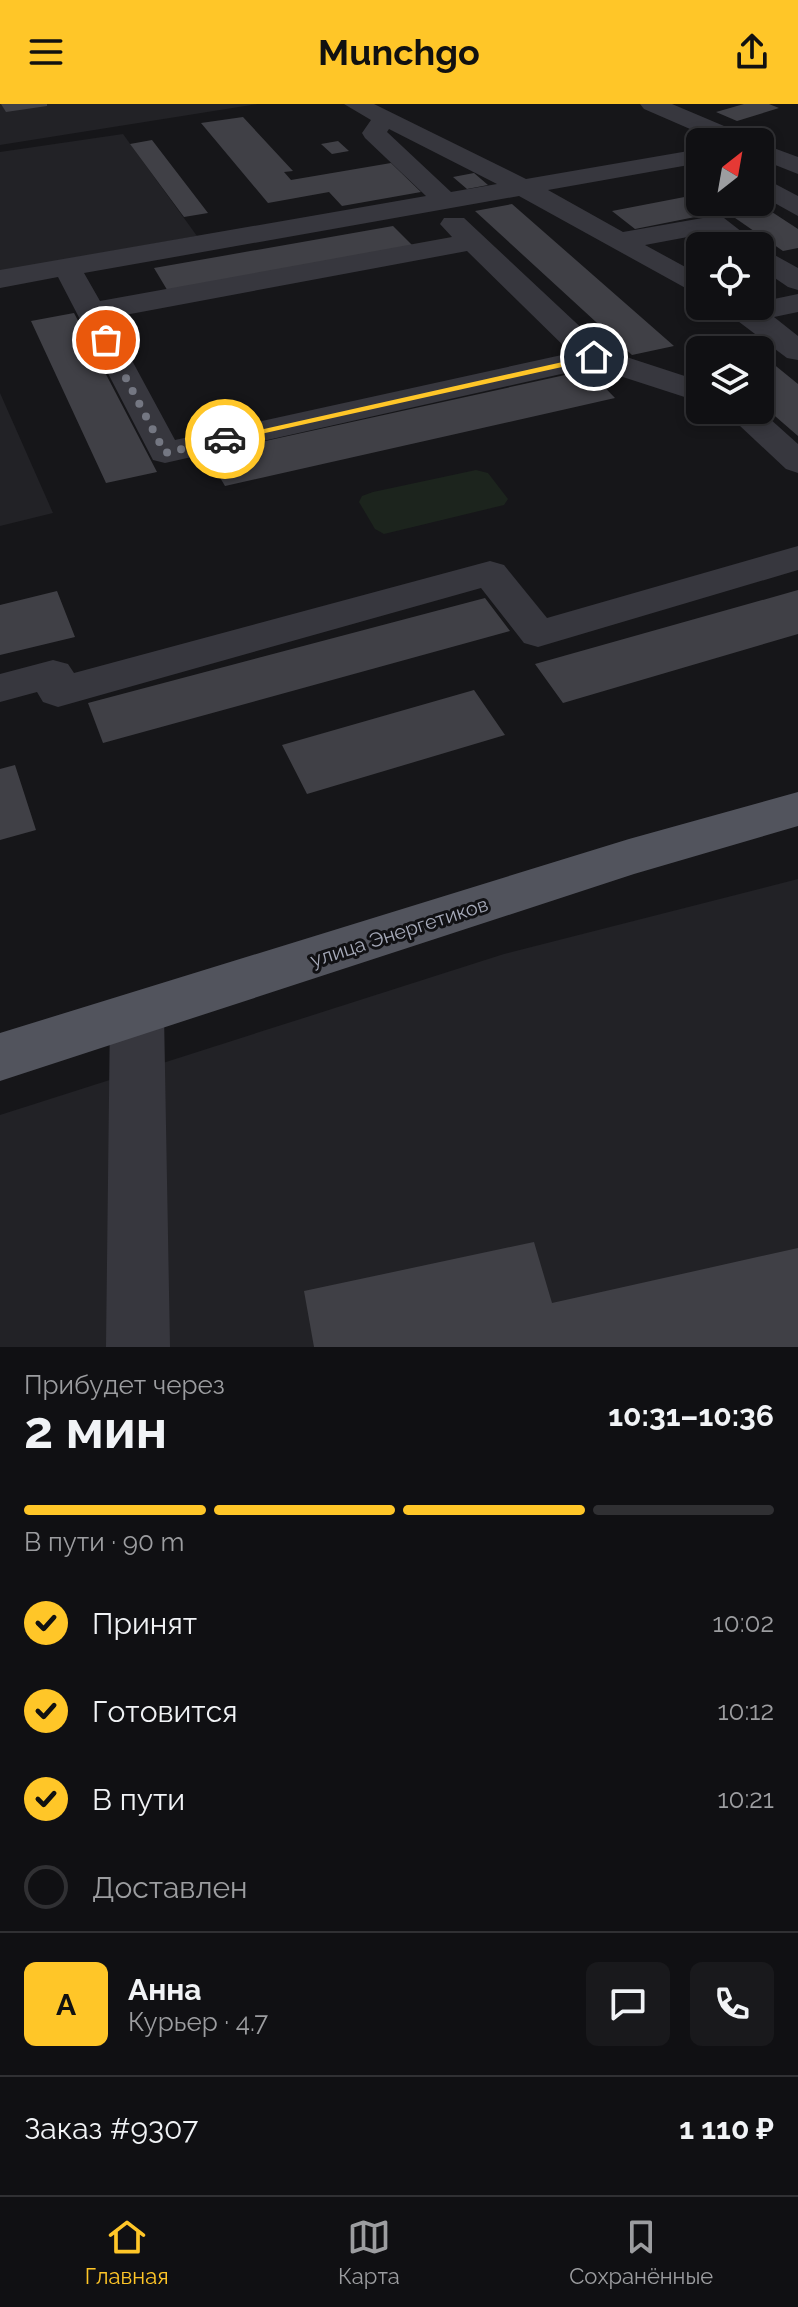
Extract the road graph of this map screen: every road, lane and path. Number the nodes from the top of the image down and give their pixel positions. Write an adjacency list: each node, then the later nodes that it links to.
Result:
1 (356, 104): 3 (street)
2 (652, 104): 4 (street)
3 (384, 118): 8 (street); 10 (street)
4 (708, 128)
5 (774, 156): 7 (street)
6 (686, 158): 8 (street)
7 (798, 166)
8 (523, 187): 10 (street); 13 (street)
9 (774, 193): 11 (street)
10 (439, 202): 14 (street); 16 (street)
11 (798, 208)
12 (726, 232): 13 (street)
13 (619, 241): 18 (street)
14 (473, 242): 22 (street); 25 (street)
15 (774, 265): 19 (street)
16 (67, 267): 17 (street); 22 (street)
17 (0, 279)
18 (686, 279)
19 (798, 281)
20 (798, 303): 21 (street)
21 (774, 306)
22 (91, 312): 25 (street)
23 (755, 320): 24 (street)
24 (798, 351)
25 (594, 357): 26 (street)
26 (686, 387)
27 (756, 424): 28 (street)
28 (798, 462)
29 (798, 558): 30 (street)
30 (0, 688)
31 (798, 809): 32 (main road, улица Энергетиков)
32 (137, 1015): 33 (main road, улица Энергетиков); 34 (street)
33 (0, 1057)
34 (138, 1347)

